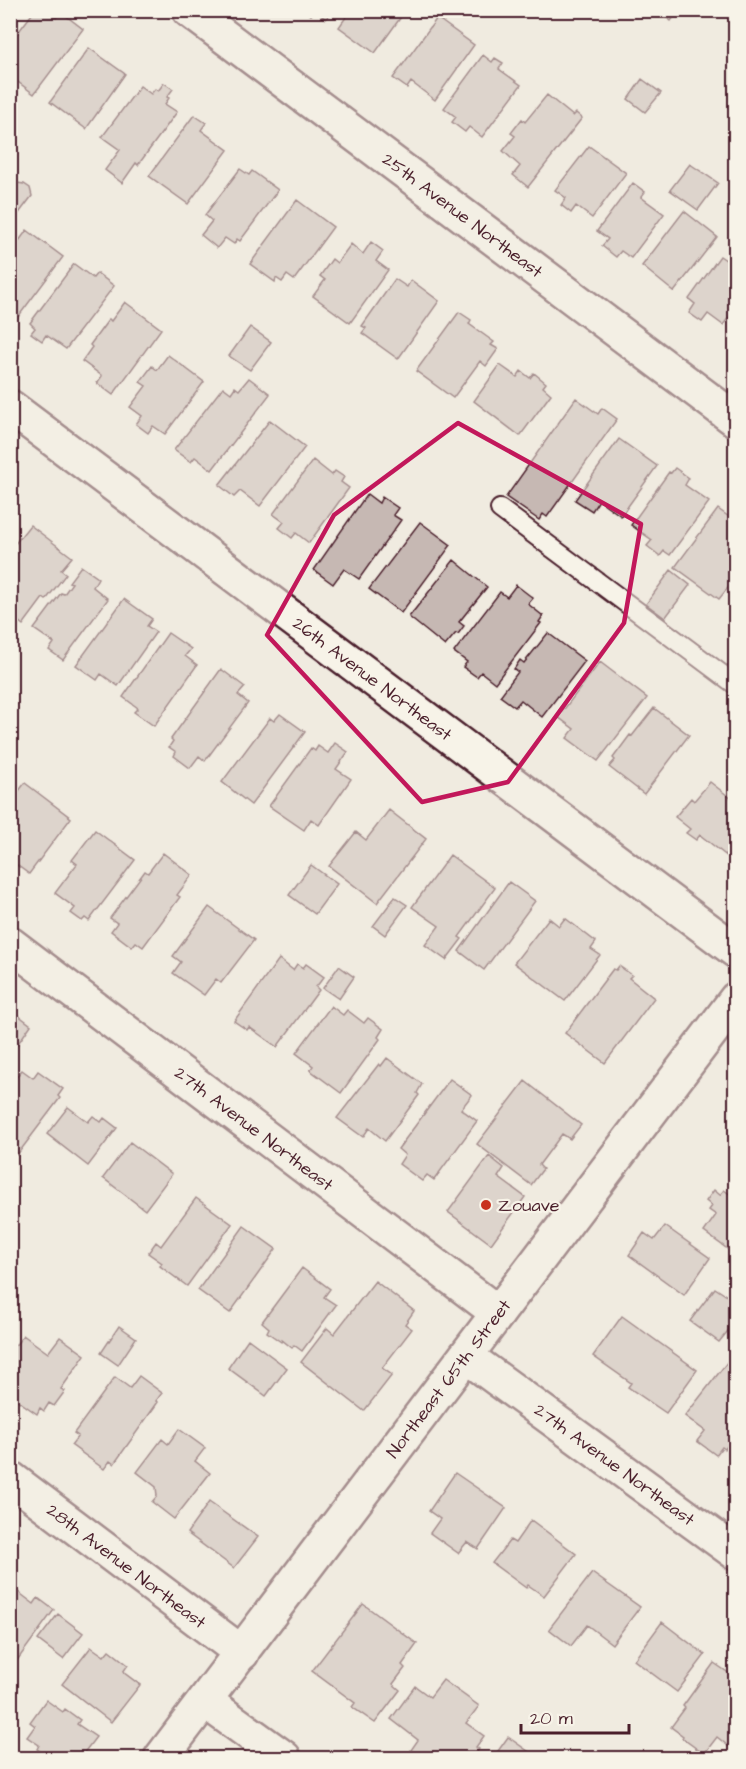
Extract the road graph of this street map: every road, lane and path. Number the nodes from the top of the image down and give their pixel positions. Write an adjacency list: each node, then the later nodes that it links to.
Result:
1 (189, 10): 3 (street, 25th Avenue Northeast)
2 (10, 407): 7 (street, 26th Avenue Northeast)
3 (735, 420)
4 (500, 509): 5 (lane)
5 (735, 685)
6 (10, 944): 9 (street, 27th Avenue Northeast)
7 (735, 951)
8 (735, 999): 9 (street, Northeast 65th Street)
9 (498, 1313): 10 (street, Northeast 65th Street)
10 (466, 1356): 12 (street, 27th Avenue Northeast); 13 (street, Northeast 65th Street)
11 (10, 1478): 13 (street, 28th Avenue Northeast)
12 (735, 1553)
13 (242, 1653): 14 (street, Northeast 65th Street)
14 (205, 1701): 15 (street, Northeast 65th Street); 16 (street)
15 (161, 1758)
16 (284, 1758)

